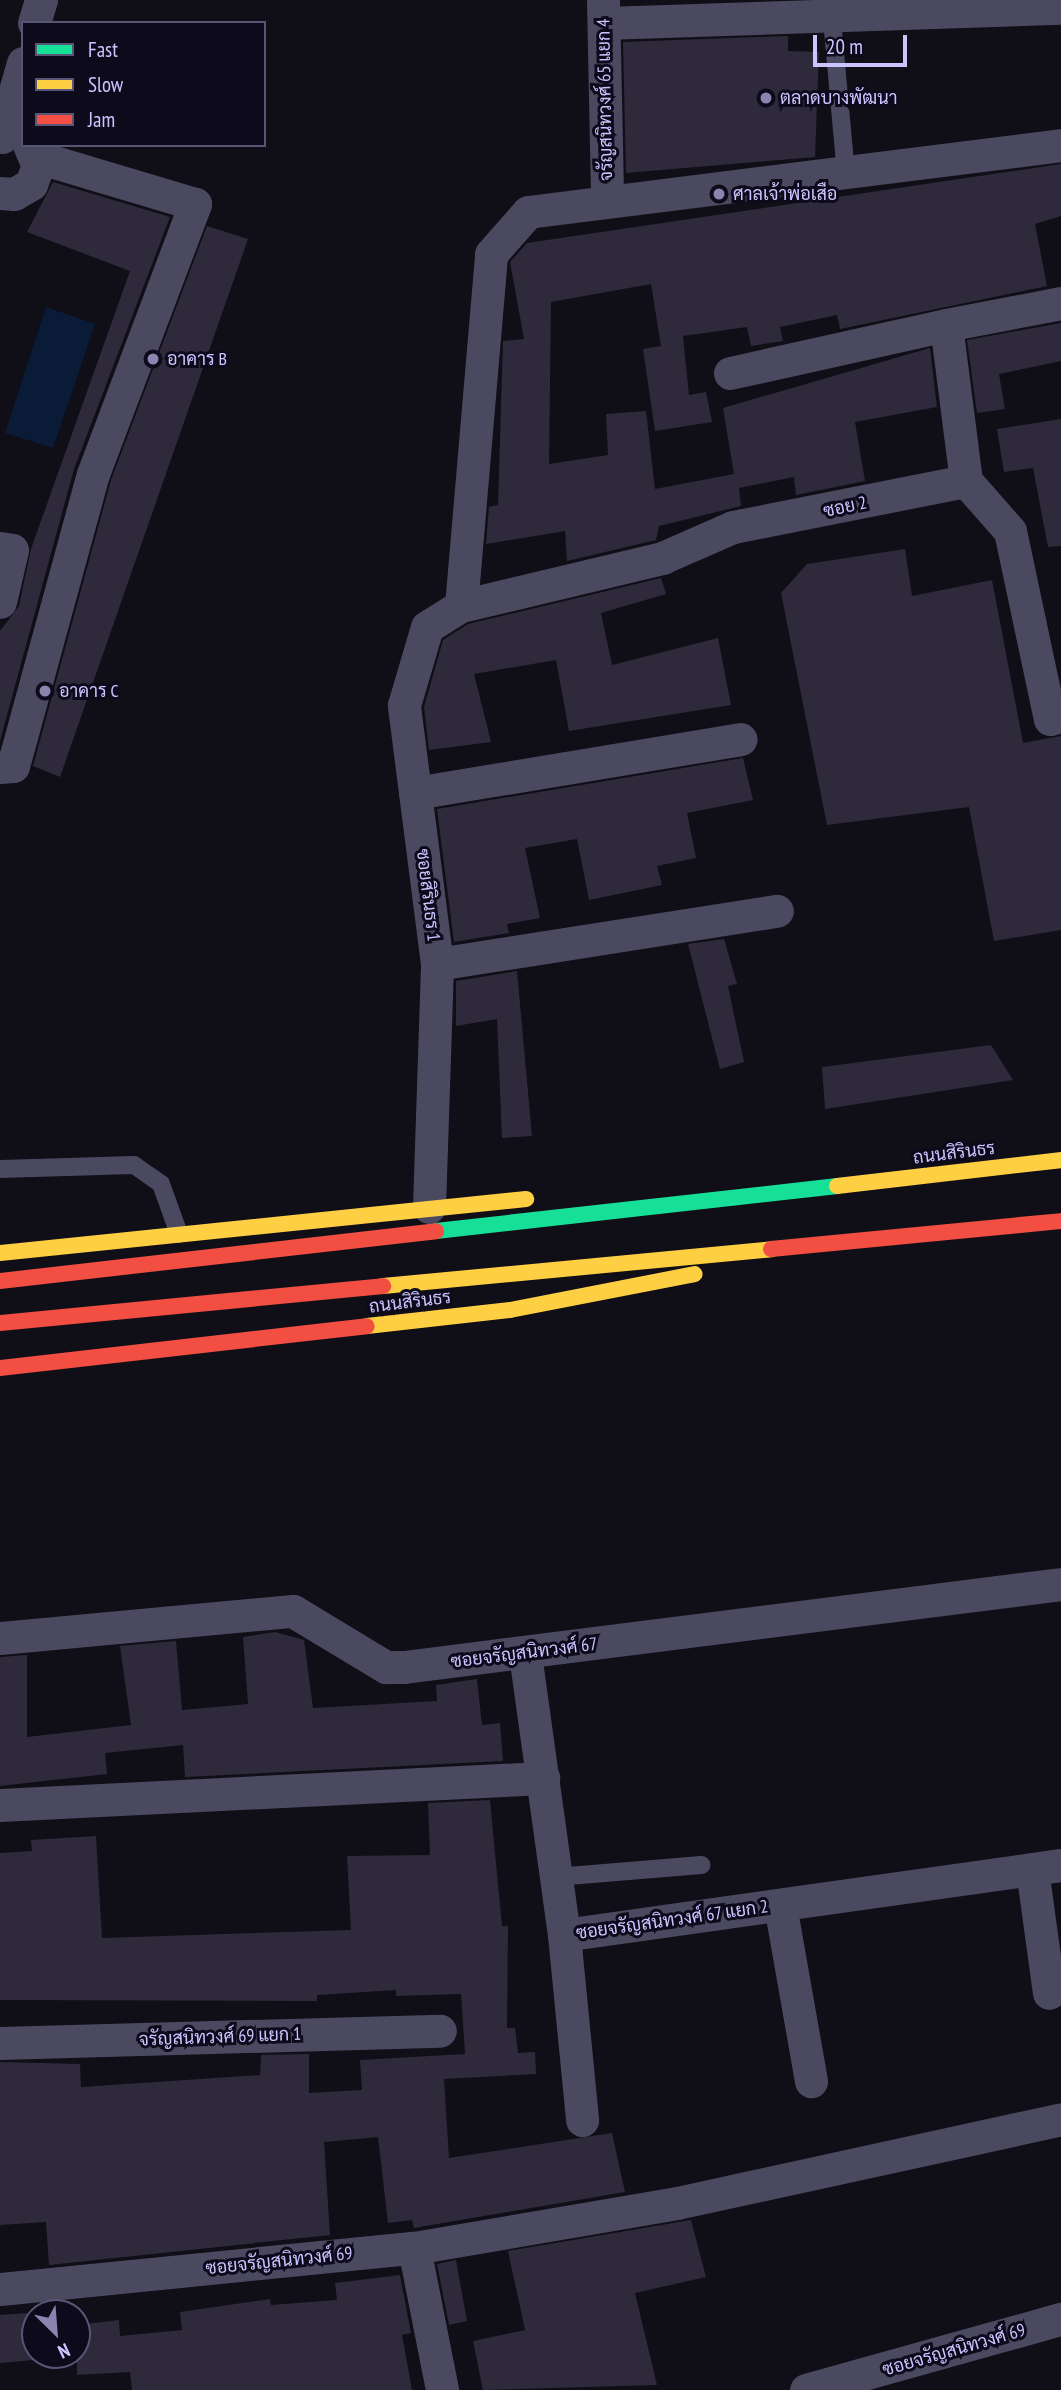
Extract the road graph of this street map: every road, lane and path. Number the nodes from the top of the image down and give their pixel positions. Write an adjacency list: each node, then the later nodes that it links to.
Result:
1 (41, 0): 5 (street)
2 (1061, 8): 3 (street)
3 (832, 10): 4 (street); 10 (lane)
4 (604, 12): 12 (street, จรัญสนิทวงศ์ 65 แยก 4)
5 (35, 21)
6 (21, 95): 7 (street)
7 (18, 143): 11 (street)
8 (1061, 145): 10 (street)
9 (30, 147): 22 (street)
10 (846, 176): 12 (street)
11 (0, 193)
12 (607, 199): 19 (street)
13 (1061, 303): 14 (street)
14 (946, 325): 15 (street); 16 (street)
15 (730, 373)
16 (966, 481): 19 (street, ซอย 2); 20 (street)
17 (0, 548): 18 (street)
18 (0, 602)
19 (461, 606): 23 (street, ซอยสิรินธร 1)
20 (1061, 716)
21 (741, 739): 23 (street)
22 (0, 767)
23 (415, 793): 25 (street, ซอยสิรินธร 1)
24 (777, 911): 25 (street)
25 (437, 964): 31 (street, ซอยสิรินธร 1)
26 (1061, 1160): 29 (main road, ถนนสิรินธร)
27 (0, 1169): 33 (lane)
28 (620, 1191): 29 (main road, ถนนสิรินธร)
29 (769, 1195): 36 (main road, ถนนสิรินธร)
30 (541, 1197): 31 (main road)
31 (429, 1207): 33 (main road)
32 (1061, 1221): 34 (main road, ถนนสิรินธร)
33 (179, 1234): 35 (main road)
34 (820, 1245): 37 (main road, ถนนสิรินธร); 38 (main road, ถนนสิรินธร)
35 (0, 1253)
36 (0, 1281)
37 (0, 1323)
38 (0, 1368)
39 (1061, 1584): 41 (street, ซอยจรัญสนิทวงศ์ 67)
40 (0, 1638): 41 (street, ซอยจรัญสนิทวงศ์ 67)
41 (525, 1654): 42 (street, ซอยจรัญสนิทวงศ์ 67 แยก 2)
42 (543, 1778): 43 (street); 46 (street, ซอยจรัญสนิทวงศ์ 67 แยก 2)
43 (0, 1805)
44 (702, 1865): 46 (lane)
45 (1046, 1867): 47 (street, ซอยจรัญสนิทวงศ์ 67 แยก 2); 49 (street)
46 (556, 1877): 48 (street, ซอยจรัญสนิทวงศ์ 67 แยก 2)
47 (780, 1905): 48 (street, ซอยจรัญสนิทวงศ์ 67 แยก 2); 52 (street)
48 (564, 1935): 54 (street)
49 (1049, 1993)
50 (440, 2031): 51 (street, จรัญสนิทวงศ์ 69 แยก 1)
51 (0, 2043)
52 (811, 2081)
53 (1061, 2119): 55 (street, ซอยจรัญสนิทวงศ์ 69)
54 (582, 2120)
55 (414, 2248): 56 (street, ซอยจรัญสนิทวงศ์ 69); 59 (street)
56 (0, 2288)
57 (1061, 2319): 58 (street, ซอยจรัญสนิทวงศ์ 69)
58 (859, 2384): 60 (street, ซอยจรัญสนิทวงศ์ 69)
59 (442, 2390)
60 (806, 2390)

